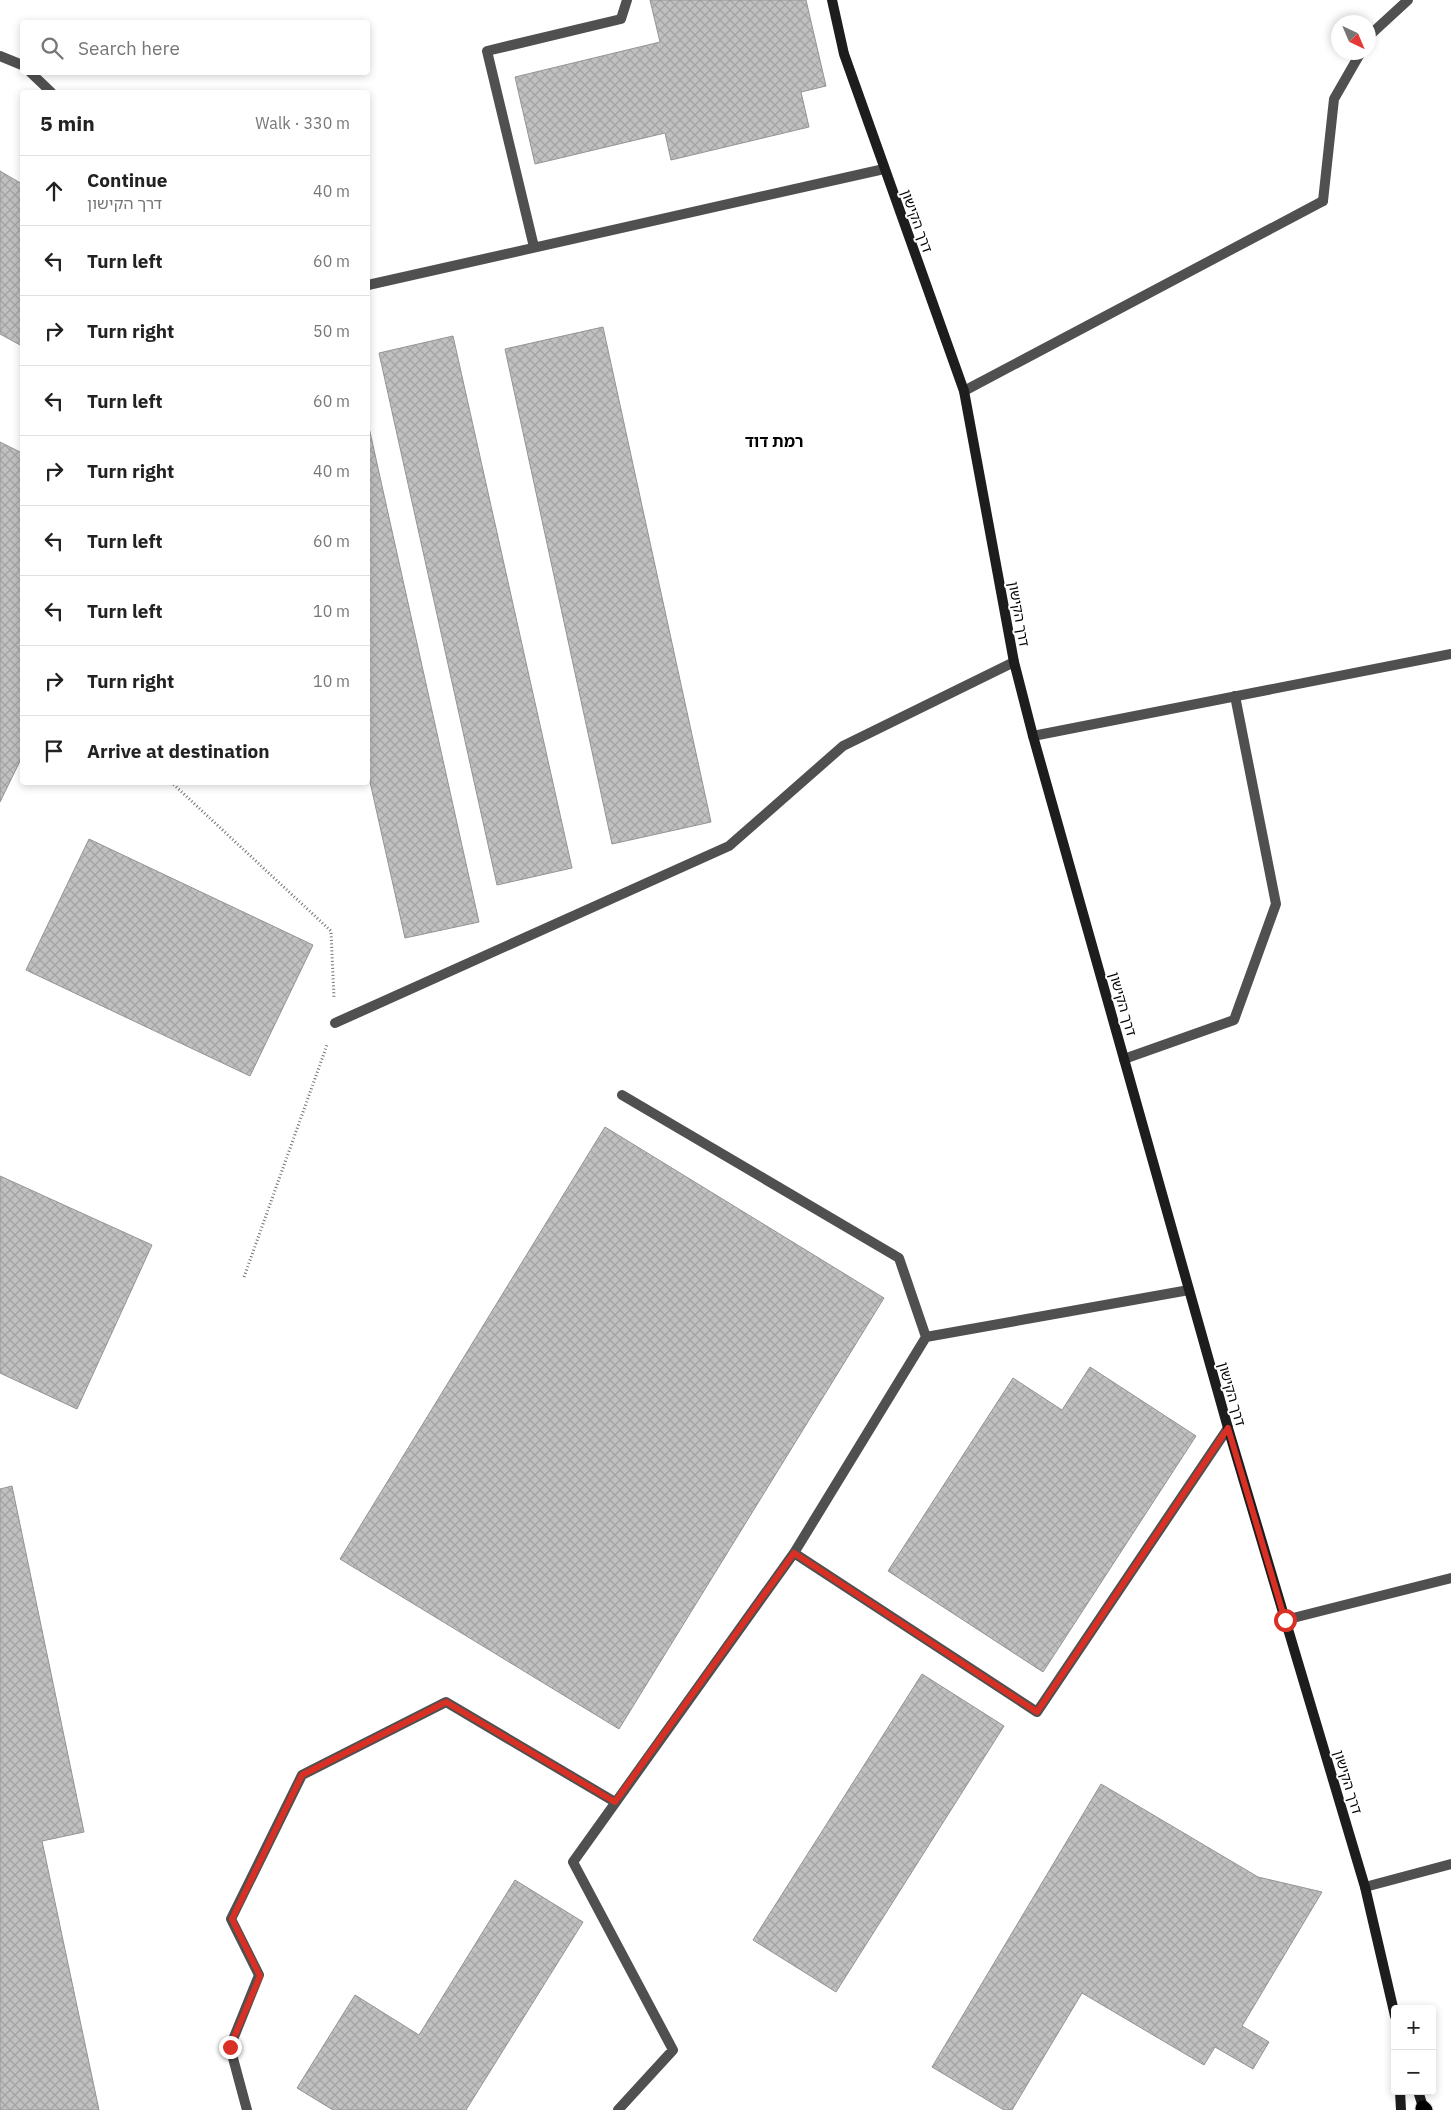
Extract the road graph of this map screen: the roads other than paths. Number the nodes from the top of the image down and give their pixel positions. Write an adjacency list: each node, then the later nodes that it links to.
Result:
1 (627, 0): 11 (street)
2 (832, 0): 10 (street, דרך הקישון)
3 (1408, 0): 4 (street)
4 (1376, 29)
5 (0, 56): 7 (street)
6 (1356, 60): 13 (street)
7 (20, 64)
8 (33, 75): 9 (street)
9 (49, 90)
10 (884, 169): 11 (street); 13 (street, דרך הקישון)
11 (534, 248): 12 (street)
12 (370, 285)
13 (964, 391): 15 (street, דרך הקישון)
14 (1451, 654): 16 (street)
15 (1014, 662): 17 (street, דרך הקישון); 18 (street)
16 (1234, 696): 17 (street); 19 (street)
17 (1033, 736): 19 (street, דרך הקישון)
18 (335, 1023)
19 (1124, 1060): 21 (street, דרך הקישון)
20 (622, 1095): 22 (street)
21 (1189, 1290): 22 (street); 23 (street, דרך הקישון)
22 (926, 1337): 24 (street)
23 (1228, 1428): 24 (street); 26 (street, דרך הקישון)
24 (794, 1553): 27 (street)
25 (1451, 1578): 26 (street)
26 (1285, 1620): 29 (street, דרך הקישון)
27 (615, 1802): 34 (street); 35 (street)
28 (1451, 1864): 29 (street)
29 (1365, 1887): 30 (street, דרך הקישון)
30 (1392, 2005)
31 (1400, 2095): 36 (street)
32 (1419, 2095): 33 (street)
33 (1424, 2109)
34 (247, 2110)
35 (618, 2110)
36 (1401, 2110)

